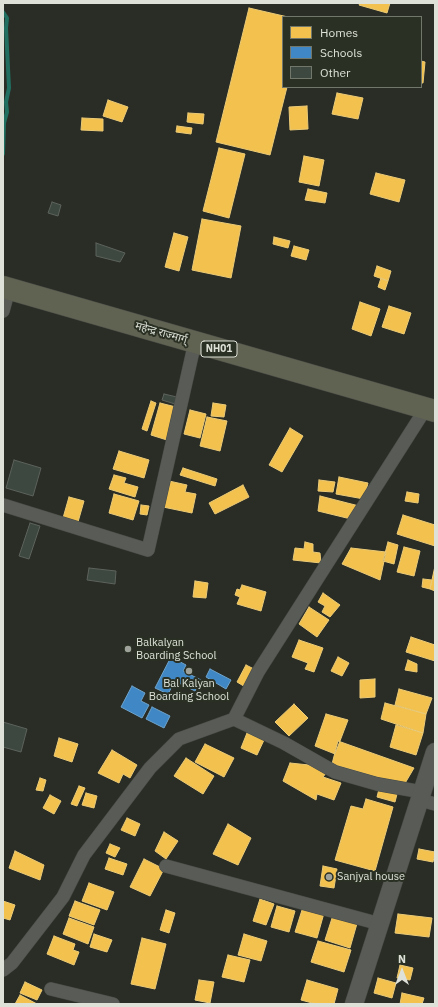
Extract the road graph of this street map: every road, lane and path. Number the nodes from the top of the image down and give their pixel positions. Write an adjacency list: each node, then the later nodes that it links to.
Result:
1 (6, 288): 2 (street); 3 (highway, महेन्द्र राज्मार्ग् / NH01)
2 (3, 311)
3 (195, 342): 4 (highway, महेन्द्र राज्मार्ग् / NH01); 5 (street)
4 (430, 410): 6 (street)
5 (3, 505)
6 (234, 718): 8 (street); 11 (street)
7 (435, 752): 8 (street)
8 (426, 799): 10 (street)
9 (166, 866): 10 (street)
10 (380, 924): 14 (street)
11 (3, 970)
12 (51, 989): 13 (street)
13 (113, 1004)
14 (354, 1004)

